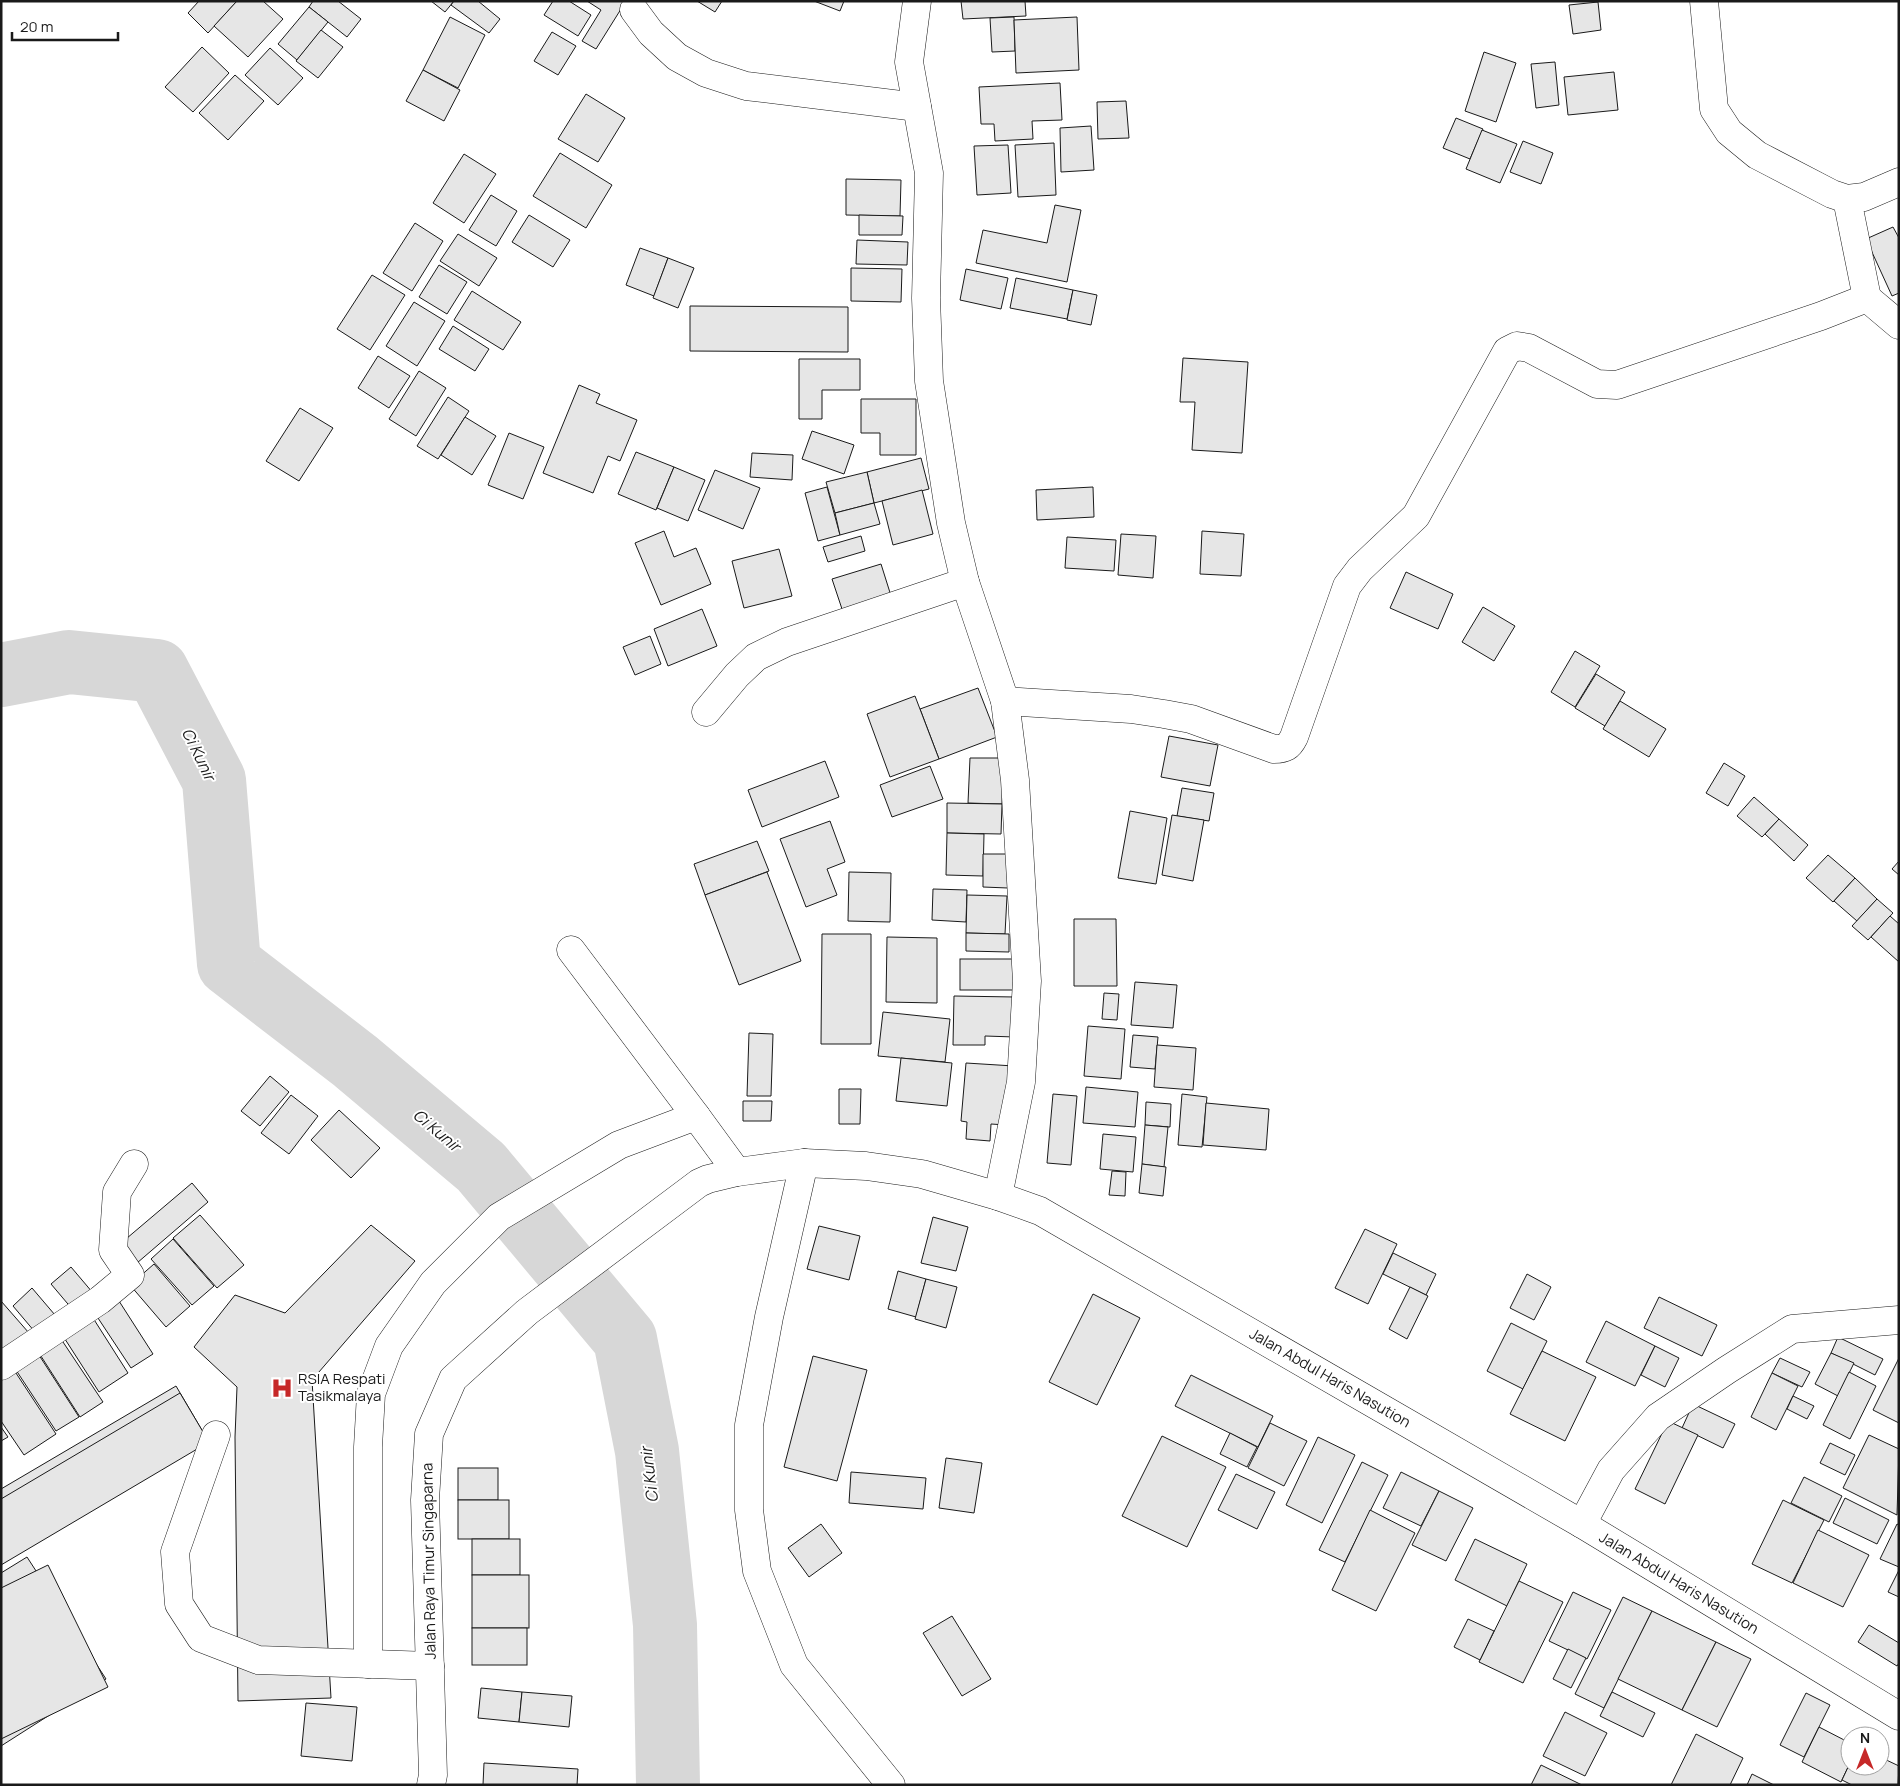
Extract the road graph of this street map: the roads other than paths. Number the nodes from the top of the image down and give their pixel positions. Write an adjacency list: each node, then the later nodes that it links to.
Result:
1 (918, 1): 4 (street)
2 (1704, 1): 6 (street)
3 (634, 10): 4 (street)
4 (917, 106): 9 (street)
5 (1899, 182): 6 (street)
6 (1847, 199): 7 (street)
7 (1867, 298): 8 (street); 10 (street)
8 (1899, 325)
9 (965, 582): 10 (street); 11 (street)
10 (1005, 701): 17 (street)
11 (706, 712)
12 (571, 950): 13 (street)
13 (696, 1116): 16 (street); 22 (street)
14 (804, 1163): 16 (street, Jalan Abdul Haris Nasution); 17 (street, Jalan Abdul Haris Nasution); 26 (street)
15 (134, 1164): 19 (street)
16 (719, 1177): 23 (street, Jalan Raya Timur Singaparna)
17 (998, 1196): 21 (street, Jalan Abdul Haris Nasution)
18 (1899, 1320): 21 (street)
19 (1, 1366)
20 (216, 1435): 22 (street)
21 (1582, 1524): 24 (street, Jalan Abdul Haris Nasution)
22 (368, 1664): 23 (street)
23 (430, 1666): 25 (street, Jalan Raya Timur Singaparna)
24 (1899, 1716)
25 (431, 1785)
26 (891, 1785)

